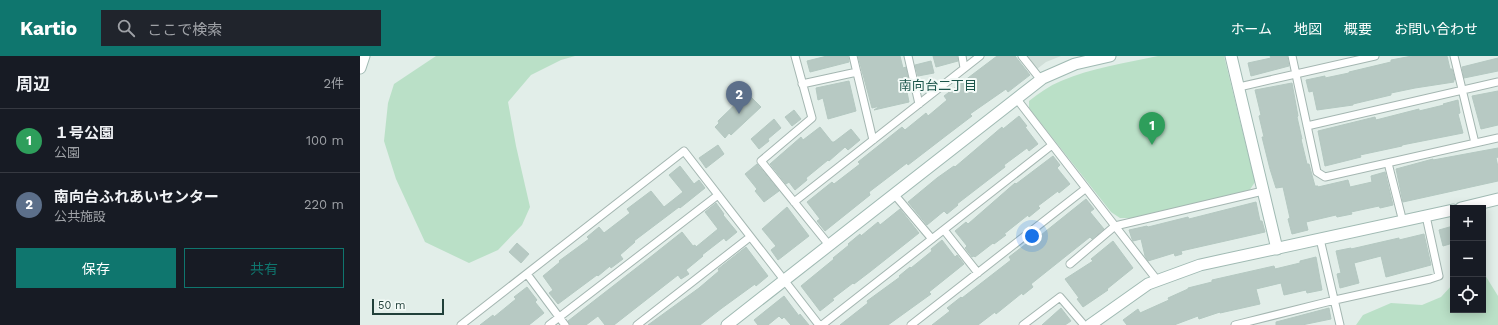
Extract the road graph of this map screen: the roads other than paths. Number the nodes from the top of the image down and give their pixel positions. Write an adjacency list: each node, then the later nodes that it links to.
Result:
1 (364, 56): 13 (street)
2 (795, 56): 19 (street)
3 (853, 56): 15 (street)
4 (908, 56): 23 (street)
5 (962, 56): 14 (street)
6 (980, 56): 14 (street)
7 (1022, 56): 17 (street)
8 (1110, 56): 17 (street)
9 (1231, 56): 20 (street)
10 (1292, 56): 16 (street)
11 (1375, 56): 16 (street)
12 (1454, 56): 21 (street)
13 (360, 68)
14 (964, 68): 23 (street)
15 (857, 72): 19 (street); 26 (street)
16 (1296, 74): 20 (street); 24 (street)
17 (1041, 80): 22 (street)
18 (1498, 82): 21 (street)
19 (802, 84): 35 (street)
20 (1239, 87): 31 (street)
21 (1462, 90): 24 (street); 27 (street)
22 (1016, 98): 28 (street); 33 (street)
23 (919, 104): 26 (street)
24 (1307, 126): 29 (street)
25 (1498, 138): 27 (street)
26 (873, 140): 35 (street)
27 (1475, 143): 29 (street)
28 (1052, 146): 30 (street); 41 (street)
29 (1388, 163): 39 (street)
30 (1085, 189): 40 (street); 48 (street)
31 (1263, 191): 40 (street); 46 (street)
32 (718, 194): 42 (street); 49 (street); 53 (street)
33 (894, 194): 43 (street); 45 (street)
34 (1498, 199): 36 (street)
35 (794, 202): 45 (street)
36 (1473, 205)
37 (1450, 211): 38 (street)
38 (1426, 216): 39 (street); 52 (street)
39 (1403, 222): 44 (street)
40 (1115, 226): 47 (street); 51 (street)
41 (944, 230): 43 (street); 48 (street)
42 (750, 236): 50 (street); 57 (street)
43 (932, 239): 59 (street)
44 (1320, 239): 46 (street); 52 (street)
45 (829, 245): 50 (street)
46 (1276, 248): 51 (street)
47 (1070, 264)
48 (978, 273): 60 (street)
49 (527, 274): 53 (street); 54 (street)
50 (784, 280): 58 (street); 59 (street)
51 (1157, 280): 63 (street)
52 (1335, 300): 64 (street); 65 (street)
53 (560, 317): 55 (street); 56 (street)
54 (461, 325)
55 (549, 325)
56 (566, 325)
57 (637, 325)
58 (727, 325)
59 (820, 325)
60 (911, 325)
61 (1023, 325): 62 (street)
62 (1084, 325)
63 (1090, 325)
64 (1235, 325)
65 (1340, 325)

